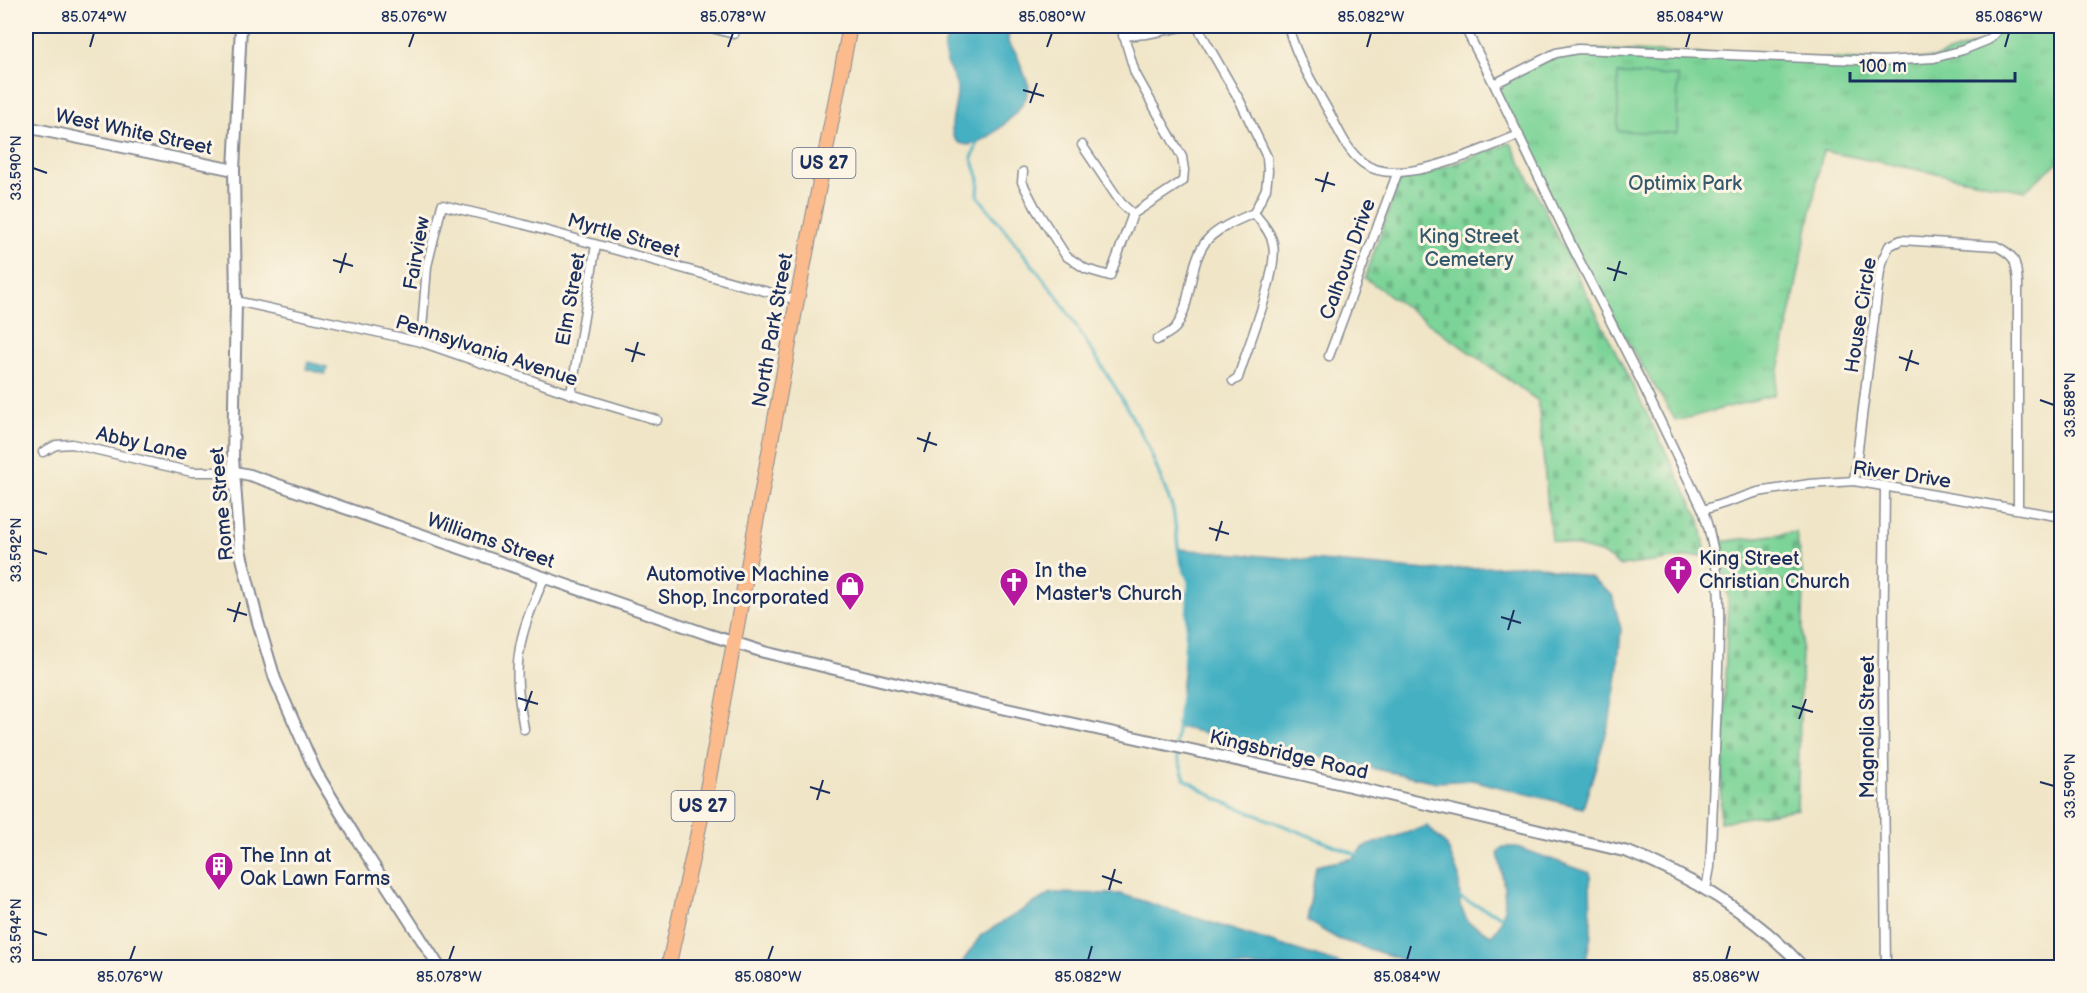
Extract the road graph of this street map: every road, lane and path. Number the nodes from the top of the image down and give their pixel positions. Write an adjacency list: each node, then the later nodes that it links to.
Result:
1 (241, 26): 16 (street, Rome Street)
2 (704, 26): 3 (street)
3 (735, 26)
4 (850, 26): 23 (main road, North Park Street / US 27)
5 (1121, 26): 11 (street)
6 (1187, 26): 11 (street)
7 (1197, 26): 20 (street)
8 (1464, 26): 12 (street)
9 (2001, 26): 12 (street)
10 (1290, 33): 18 (street)
11 (1122, 36): 21 (street)
12 (1494, 84): 14 (street)
13 (26, 127): 16 (street, West White Street)
14 (1519, 135): 18 (street); 36 (street)
15 (1082, 145): 21 (street)
16 (234, 170): 24 (street, Rome Street)
17 (1023, 172): 21 (street)
18 (1397, 174): 27 (street, Calhoun Drive)
19 (442, 206): 22 (street, Myrtle Street); 26 (street, Fairview)
20 (1254, 213): 25 (street); 28 (street)
21 (1132, 214)
22 (596, 245): 23 (street, Myrtle Street); 29 (street, Elm Street)
23 (797, 300): 39 (main road, North Park Street / US 27)
24 (236, 301): 26 (street, Pennsylvania Avenue); 32 (street, Rome Street)
25 (1157, 339)
26 (421, 342): 29 (street, Pennsylvania Avenue)
27 (1329, 356)
28 (1233, 381)
29 (571, 394): 30 (street, Pennsylvania Avenue)
30 (657, 420)
31 (43, 452): 32 (street, Abby Lane)
32 (235, 472): 38 (street, Williams Street); 42 (street, Rome Street)
33 (1854, 481): 34 (street, River Drive); 35 (street, House Circle); 36 (street, River Drive)
34 (1885, 486): 35 (street, River Drive); 45 (street, Magnolia Street)
35 (2018, 508): 37 (street, River Drive)
36 (1703, 510): 41 (street)
37 (2061, 517)
38 (544, 578): 39 (street, Williams Street); 40 (street)
39 (735, 643): 41 (street, Kingsbridge Road); 43 (main road, US 27)
40 (524, 729)
41 (1706, 889): 44 (street, Kingsbridge Road)
42 (440, 968)
43 (668, 968)
44 (1804, 968)
45 (1886, 968)

